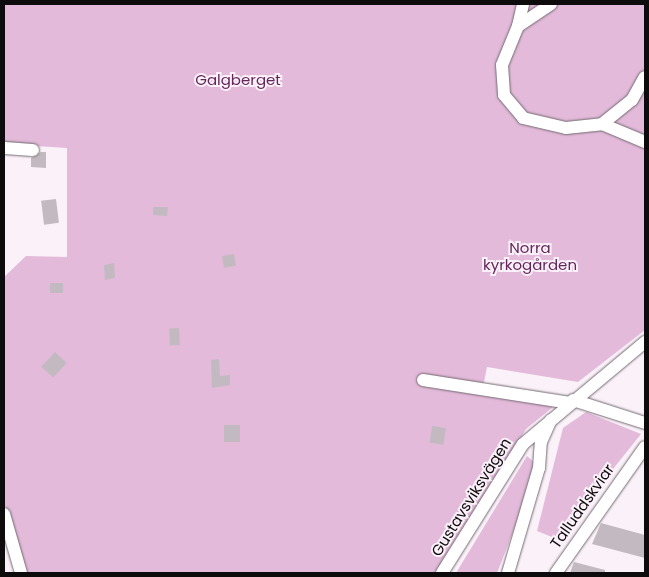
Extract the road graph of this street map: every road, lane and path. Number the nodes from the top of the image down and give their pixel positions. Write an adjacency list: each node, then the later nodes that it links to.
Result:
1 (523, 4): 3 (street)
2 (551, 4): 3 (street)
3 (518, 26): 5 (street)
4 (645, 77): 5 (street)
5 (602, 124): 6 (street)
6 (645, 142)
7 (4, 148): 8 (street)
8 (33, 150)
9 (645, 342): 11 (street, Gustavsviksvägen)
10 (423, 380): 11 (street)
11 (571, 401): 12 (street, Gustavsviksvägen); 13 (street)
12 (554, 415): 18 (street, Gustavsviksvägen); 19 (street)
13 (645, 423)
14 (645, 446): 15 (street, Talluddskviar)
15 (641, 460): 20 (street, Talluddskviar)
16 (4, 514): 17 (street)
17 (21, 573)
18 (442, 573)
19 (508, 573)
20 (556, 573)

